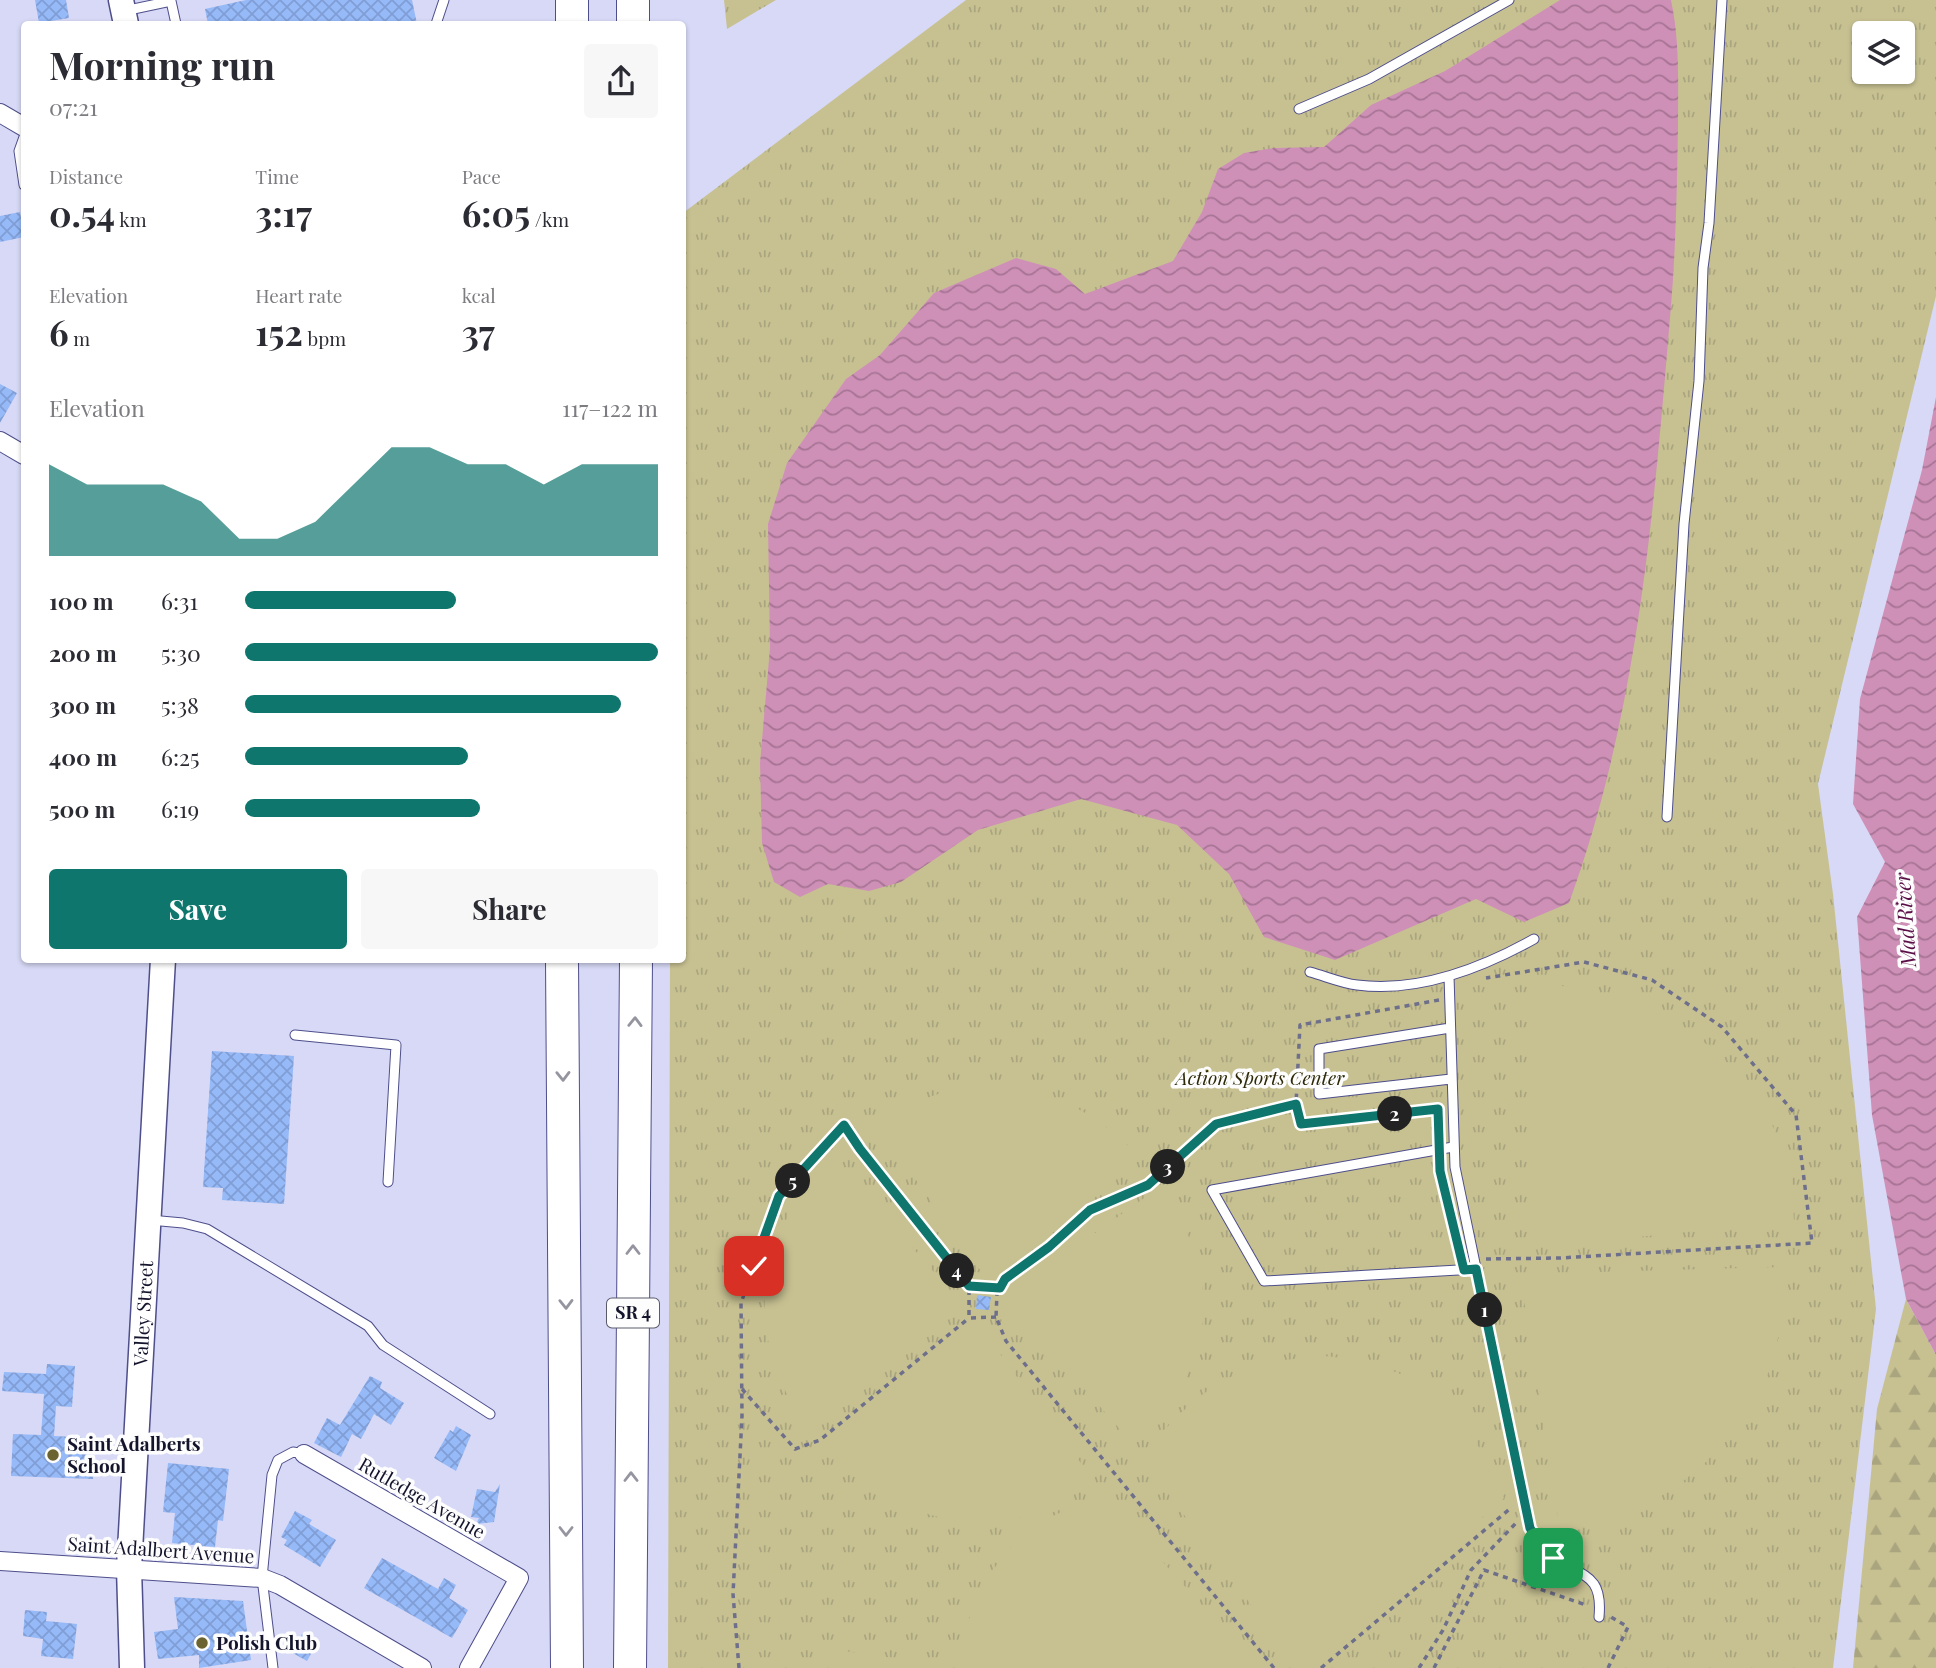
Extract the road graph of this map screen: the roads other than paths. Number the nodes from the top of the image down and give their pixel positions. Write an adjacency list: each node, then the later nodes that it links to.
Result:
1 (444, 0): 9 (lane)
2 (572, 0): 10 (highway)
3 (633, 0): 11 (highway)
4 (1509, 0): 12 (lane)
5 (1722, 0): 19 (lane)
6 (174, 1): 7 (lane); 8 (lane)
7 (124, 12)
8 (176, 21)
9 (437, 21)
10 (572, 21)
11 (633, 21)
12 (1298, 109)
13 (0, 113): 14 (street)
14 (21, 125)
15 (21, 145): 16 (lane)
16 (21, 164)
17 (0, 441): 18 (street)
18 (21, 453)
19 (1667, 817)
20 (1534, 939): 25 (lane)
21 (163, 963): 31 (street, Valley Street)
22 (562, 963): 44 (highway, one-way to 44)
23 (636, 963): 35 (highway, SR 4, one-way to 23)
24 (1310, 971): 25 (lane)
25 (1449, 976): 26 (lane)
26 (1450, 1028): 28 (lane); 28 (lane)
27 (295, 1035): 30 (lane)
28 (1451, 1079): 29 (lane)
29 (1454, 1147): 32 (lane); 32 (lane)
30 (388, 1182)
31 (148, 1220): 33 (lane); 37 (street, Valley Street)
32 (1476, 1269): 39 (lane)
33 (490, 1414)
34 (304, 1454): 38 (lane); 43 (street, Rutledge Avenue)
35 (631, 1522): 45 (highway, SR 4); 46 (highway)
36 (0, 1561): 37 (street, Saint Adalbert Avenue)
37 (129, 1568): 38 (street, Saint Adalbert Avenue); 40 (street, Valley Street)
38 (262, 1578): 41 (lane); 42 (street, Saint Adalbert Avenue)
39 (1602, 1615)
40 (132, 1668)
41 (273, 1668)
42 (422, 1668)
43 (469, 1668)
44 (566, 1668)
45 (630, 1668)
46 (641, 1668)

